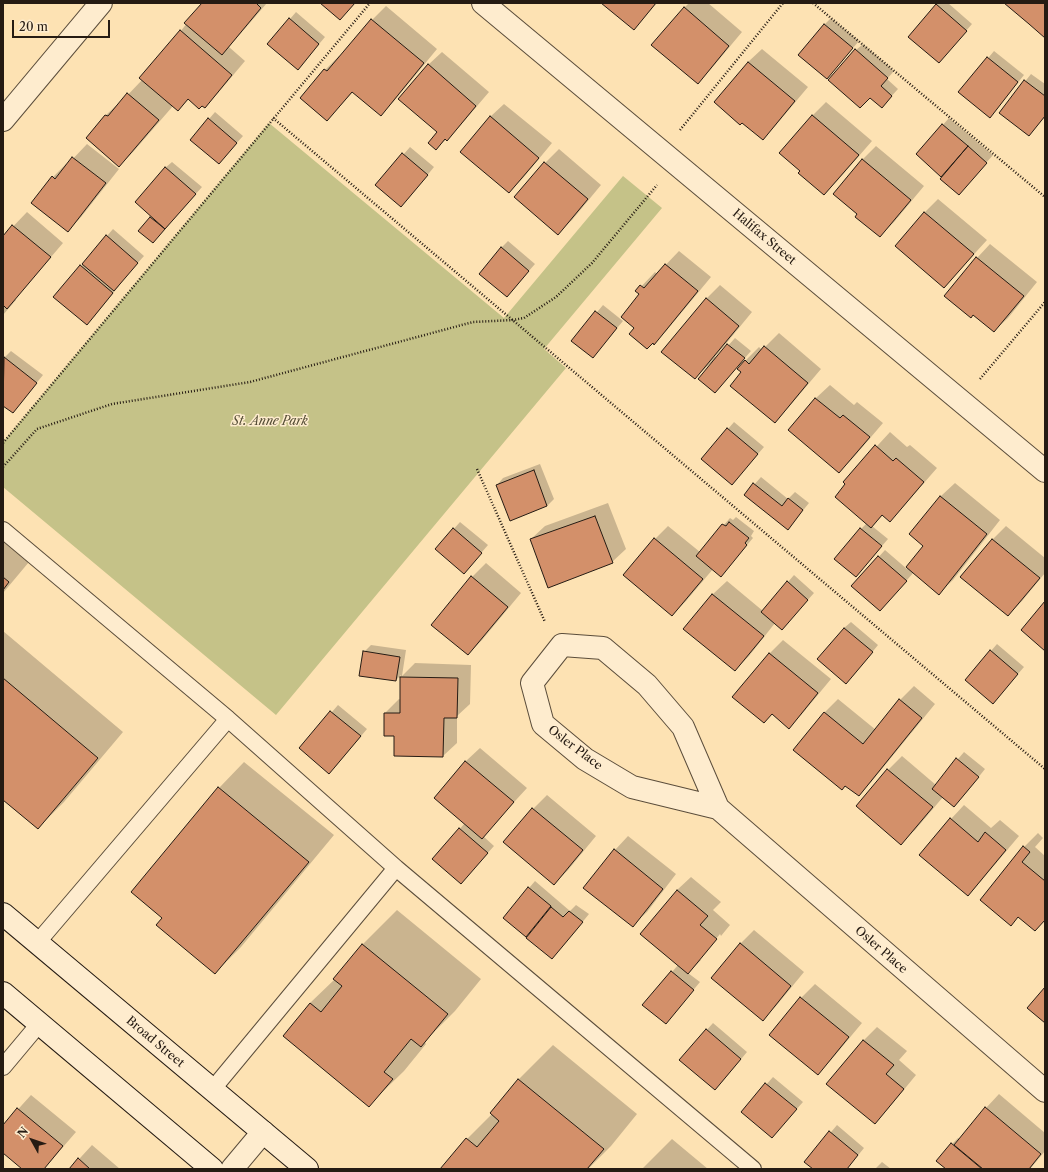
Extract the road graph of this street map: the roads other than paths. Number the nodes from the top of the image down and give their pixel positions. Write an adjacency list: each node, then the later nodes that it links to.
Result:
1 (101, 3): 3 (street)
2 (483, 3): 4 (street, Halifax Street)
3 (3, 120)
4 (1045, 471)
5 (3, 530): 6 (lane)
6 (228, 719): 8 (lane); 10 (lane)
7 (718, 808): 7 (street, Osler Place); 15 (street, Osler Place)
8 (396, 868): 14 (lane); 20 (lane)
9 (3, 914): 10 (street, Broad Street)
10 (37, 943): 14 (street, Broad Street)
11 (3, 993): 12 (street)
12 (39, 1024): 13 (lane); 17 (street)
13 (3, 1067)
14 (212, 1090): 16 (street, Broad Street)
15 (1045, 1092)
16 (263, 1132): 18 (street); 19 (street, Broad Street)
17 (212, 1169)
18 (232, 1169)
19 (306, 1169)
20 (753, 1169)

